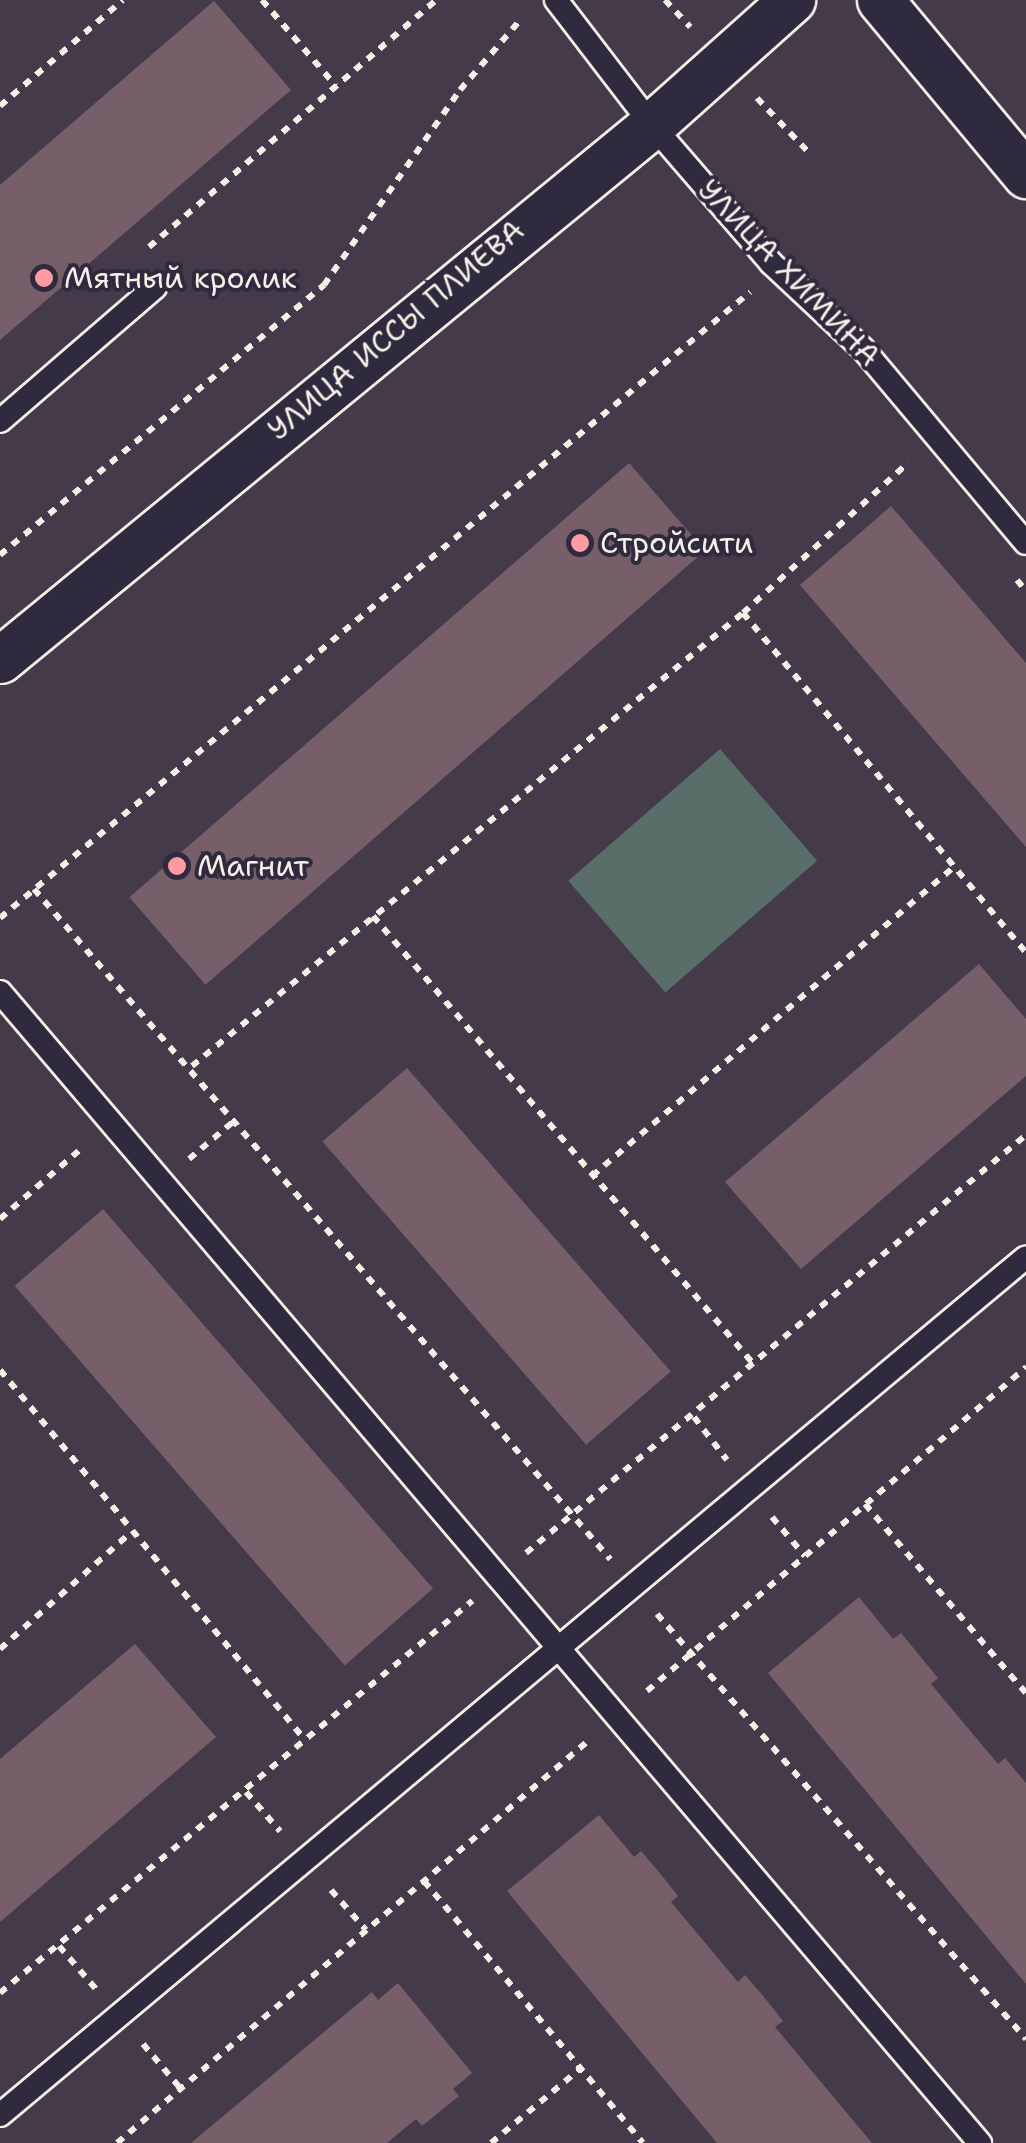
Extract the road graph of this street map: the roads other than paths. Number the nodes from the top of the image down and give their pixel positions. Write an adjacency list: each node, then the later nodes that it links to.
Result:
1 (556, 0): 4 (lane, УЛИЦА ХИМИНА)
2 (792, 0): 4 (street, УЛИЦА ИССЫ ПЛИЕВА)
3 (880, 0): 5 (street)
4 (652, 126): 8 (lane, УЛИЦА ХИМИНА); 9 (street, УЛИЦА ИССЫ ПЛИЕВА)
5 (1026, 174)
6 (155, 287): 7 (lane)
7 (0, 421)
8 (1026, 543)
9 (0, 660)
10 (0, 992): 12 (lane)
11 (1026, 1257): 12 (lane)
12 (560, 1649): 13 (lane); 14 (lane)
13 (0, 2115)
14 (980, 2143)

